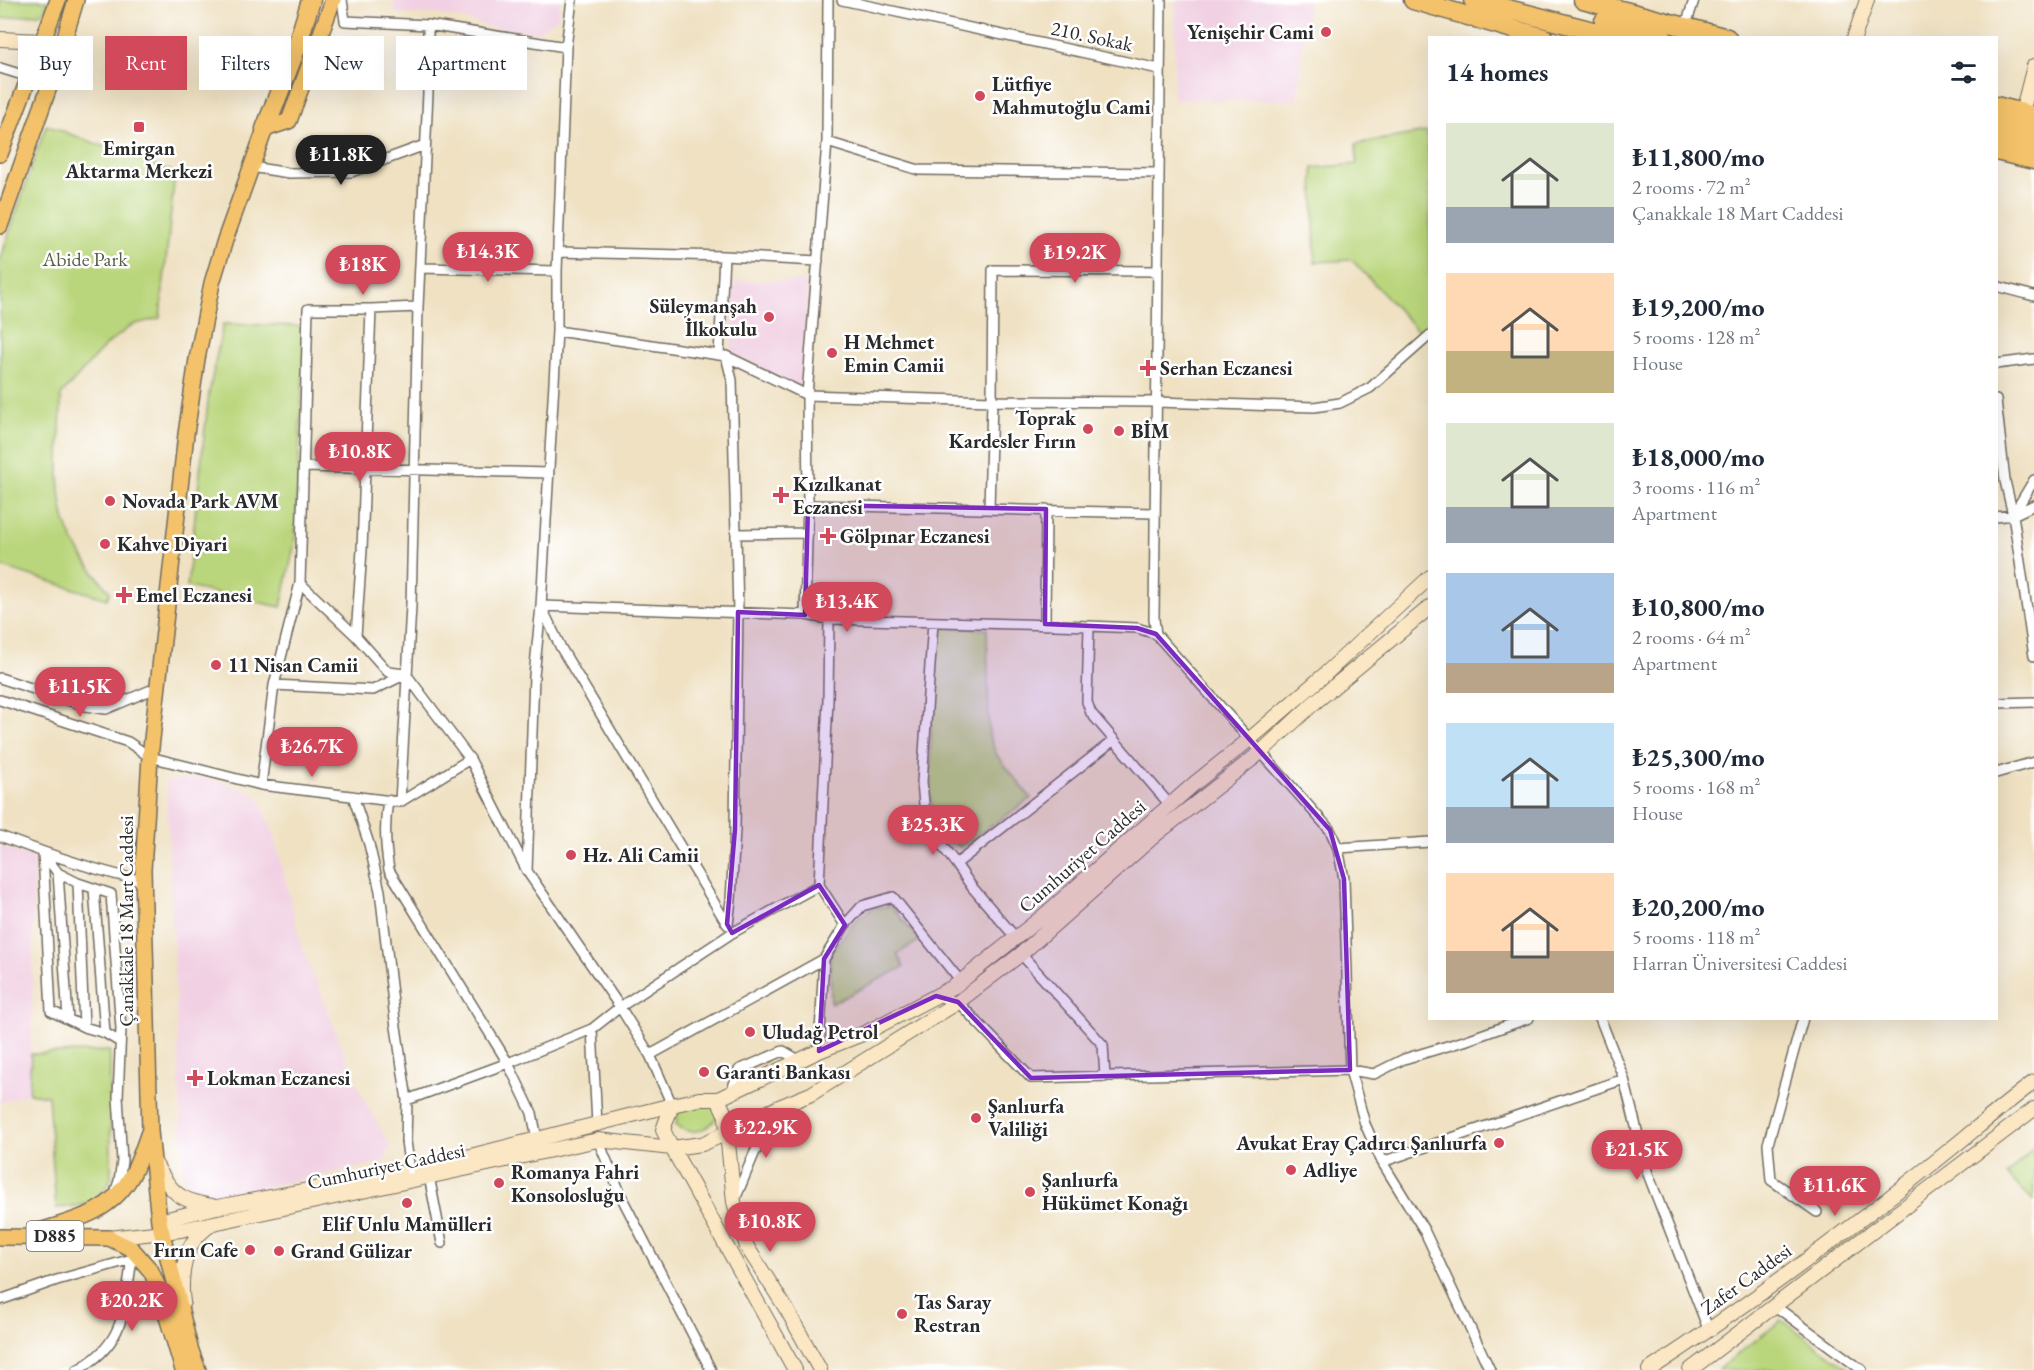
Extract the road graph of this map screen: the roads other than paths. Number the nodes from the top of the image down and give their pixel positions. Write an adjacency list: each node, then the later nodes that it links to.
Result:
1 (58, 0): 20 (main road)
2 (76, 0): 48 (main road)
3 (311, 0): 37 (highway)
4 (333, 0): 37 (main road)
5 (342, 0): 17 (street)
6 (572, 0): 28 (street)
7 (828, 0): 40 (street)
8 (842, 0): 31 (street, 210. Sokak)
9 (1161, 0): 31 (street)
10 (1413, 0): 19 (highway)
11 (1473, 0): 21 (highway)
12 (1528, 0): 22 (highway)
13 (1583, 0): 18 (highway)
14 (1694, 0): 18 (street)
15 (1867, 0): 24 (main road)
16 (1873, 0): 25 (main road)
17 (428, 25): 28 (street); 42 (street)
18 (1686, 25): 23 (highway)
19 (1526, 35)
20 (43, 36)
21 (1612, 36)
22 (1656, 36)
23 (1721, 36)
24 (1855, 36)
25 (1865, 36)
26 (0, 39): 27 (main road)
27 (18, 40)
28 (566, 46): 49 (street)
29 (2034, 66): 35 (main road)
30 (0, 68): 32 (street)
31 (1159, 69): 47 (street)
32 (18, 74)
33 (24, 90): 44 (main road)
34 (1998, 106): 35 (highway)
35 (2028, 114)
36 (1998, 120): 38 (highway)
37 (265, 129): 46 (main road, Çanakkale 18 Mart Caddesi)
38 (2034, 129)
39 (1998, 135): 41 (highway)
40 (827, 142): 47 (street); 51 (street)
41 (2034, 144)
42 (425, 145): 46 (street); 52 (street)
43 (1998, 151): 45 (highway)
44 (0, 154)
45 (2034, 160)
46 (250, 167): 99 (main road, Çanakkale 18 Mart Caddesi)
47 (1158, 173): 54 (street)
48 (0, 226)
49 (558, 252): 50 (street); 53 (street)
50 (724, 256): 51 (street); 61 (street)
51 (818, 261): 64 (street)
52 (420, 268): 53 (street); 57 (street)
53 (557, 271): 59 (street)
54 (1158, 271): 65 (street); 66 (street)
55 (1998, 287): 56 (street)
56 (2034, 296)
57 (418, 307): 58 (street); 70 (street)
58 (370, 309): 68 (street); 69 (street)
59 (557, 331): 61 (street); 71 (street)
60 (1428, 336): 66 (street)
61 (722, 356): 64 (street); 82 (street)
62 (2034, 359): 63 (street)
63 (1998, 364)
64 (807, 395): 65 (street); 74 (street)
65 (992, 401): 66 (street); 76 (street)
66 (1157, 402): 78 (street)
67 (1998, 432): 73 (street)
68 (305, 467): 69 (street); 84 (street)
69 (364, 469): 70 (street); 94 (street)
70 (415, 470): 71 (street); 96 (street)
71 (549, 473): 85 (street)
72 (2034, 480): 79 (street)
73 (2001, 481): 79 (street)
74 (808, 505): 76 (street); 81 (street)
75 (2034, 505): 79 (street)
76 (989, 508): 77 (street)
77 (1046, 509): 78 (street); 91 (street)
78 (1154, 513): 93 (street)
79 (2013, 515): 80 (street); 95 (street)
80 (1998, 517)
81 (808, 533): 82 (street); 88 (street)
82 (736, 534): 87 (street)
83 (1428, 579): 103 (main road, Cumhuriyet Caddesi)
84 (300, 583): 94 (street); 98 (street)
85 (541, 606): 87 (street); 120 (street); 126 (street)
86 (1428, 609): 105 (main road, Cumhuriyet Caddesi)
87 (738, 612): 88 (street); 126 (street)
88 (805, 615): 89 (street)
89 (829, 619): 90 (street); 124 (street)
90 (933, 622): 91 (street); 119 (street)
91 (1045, 624): 92 (street)
92 (1089, 626): 93 (street); 104 (street)
93 (1156, 634): 103 (street)
94 (356, 636): 96 (street)
95 (2034, 656)
96 (406, 674): 98 (street); 107 (street); 113 (street)
97 (0, 678): 99 (street)
98 (274, 685): 110 (street)
99 (158, 687): 106 (main road, Çanakkale 18 Mart Caddesi)
100 (0, 700): 106 (street)
101 (2034, 702): 102 (street)
102 (1998, 703)
103 (1250, 739): 105 (street); 114 (main road, Cumhuriyet Caddesi)
104 (1114, 740): 114 (street); 119 (street)
105 (1261, 752): 117 (street); 130 (main road, Cumhuriyet Caddesi)
106 (150, 757): 110 (street); 122 (main road, Çanakkale 18 Mart Caddesi)
107 (470, 759): 113 (street); 120 (street)
108 (2034, 762): 109 (street)
109 (1998, 772)
110 (261, 785): 111 (street)
111 (353, 796): 112 (street); 152 (street)
112 (388, 800): 113 (street); 146 (street)
113 (400, 802)
114 (1170, 805): 129 (main road, Cumhuriyet Caddesi)
115 (0, 837): 118 (street)
116 (1428, 842): 117 (street)
117 (1338, 848): 147 (street)
118 (43, 853): 121 (street); 122 (street); 136 (street)
119 (956, 864): 129 (street)
120 (527, 871): 135 (street)
121 (58, 873): 123 (street); 136 (street)
122 (144, 881): 157 (main road, Çanakkale 18 Mart Caddesi)
123 (78, 883): 125 (street); 140 (street)
124 (819, 885): 127 (street); 128 (street)
125 (94, 889): 142 (street); 143 (street)
126 (727, 924): 128 (street)
127 (845, 925): 131 (street); 132 (street)
128 (732, 933): 135 (street)
129 (1016, 938): 132 (main road, Cumhuriyet Caddesi)
130 (1021, 954): 134 (main road, Cumhuriyet Caddesi); 148 (street)
131 (824, 959): 144 (street); 145 (street)
132 (961, 982): 133 (main road, Cumhuriyet Caddesi)
133 (936, 996): 134 (street); 144 (main road, Cumhuriyet Caddesi)
134 (958, 1002): 148 (street); 154 (main road, Cumhuriyet Caddesi)
135 (620, 1007): 141 (street); 145 (street)
136 (68, 1019): 140 (street)
137 (1523, 1020): 147 (street)
138 (1601, 1020): 149 (street)
139 (1802, 1020): 169 (street)
140 (84, 1027): 142 (street)
141 (592, 1029): 146 (street); 156 (street)
142 (105, 1033): 143 (street)
143 (120, 1042): 166 (street)
144 (819, 1051): 151 (main road, Cumhuriyet Caddesi)
145 (650, 1055): 153 (street)
146 (508, 1064): 152 (street); 159 (street)
147 (1350, 1070): 148 (street); 163 (street)
148 (1105, 1077)
149 (1624, 1079): 163 (street); 178 (street)
150 (2034, 1082): 178 (main road, Zafer Caddesi)
151 (718, 1099): 153 (main road); 158 (main road)
152 (407, 1100): 164 (street)
153 (672, 1105): 156 (main road, Cumhuriyet Caddesi); 161 (main road)
154 (779, 1107): 158 (main road, Cumhuriyet Caddesi); 167 (street)
155 (2034, 1109): 177 (main road, Zafer Caddesi)
156 (597, 1124): 159 (main road, Cumhuriyet Caddesi)
157 (150, 1131): 162 (main road, Çanakkale 18 Mart Caddesi); 166 (main road)
158 (727, 1133): 161 (main road); 167 (main road)
159 (537, 1139): 164 (main road, Cumhuriyet Caddesi)
160 (598, 1140): 161 (main road, Cumhuriyet Caddesi); 165 (main road, Cumhuriyet Caddesi); 183 (street)
161 (672, 1148): 184 (main road)
162 (154, 1162): 168 (main road); 171 (main road, Çanakkale 18 Mart Caddesi)
163 (1382, 1162): 186 (street)
164 (411, 1171): 168 (main road, Cumhuriyet Caddesi)
165 (429, 1176): 170 (main road, Cumhuriyet Caddesi); 175 (street)
166 (111, 1201): 172 (main road)
167 (734, 1202): 185 (main road)
168 (217, 1207): 171 (main road, Cumhuriyet Caddesi)
169 (1817, 1212)
170 (212, 1223): 171 (main road, Cumhuriyet Caddesi); 179 (main road)
171 (160, 1227): 174 (main road, Cumhuriyet Caddesi); 179 (main road, Çanakkale 18 Mart Caddesi)
172 (25, 1236): 173 (main road, D885); 174 (main road, D885)
173 (0, 1237)
174 (109, 1238): 181 (main road, D885)
175 (442, 1243)
176 (0, 1300): 180 (street)
177 (1775, 1306): 188 (main road, Zafer Caddesi); 189 (street)
178 (1709, 1331): 187 (main road, Zafer Caddesi)
179 (190, 1348): 182 (main road, Çanakkale 18 Mart Caddesi)
180 (77, 1370)
181 (183, 1370)
182 (198, 1370)
183 (711, 1370)
184 (795, 1370)
185 (820, 1370)
186 (1490, 1370)
187 (1649, 1370)
188 (1690, 1370)
189 (1863, 1370)

